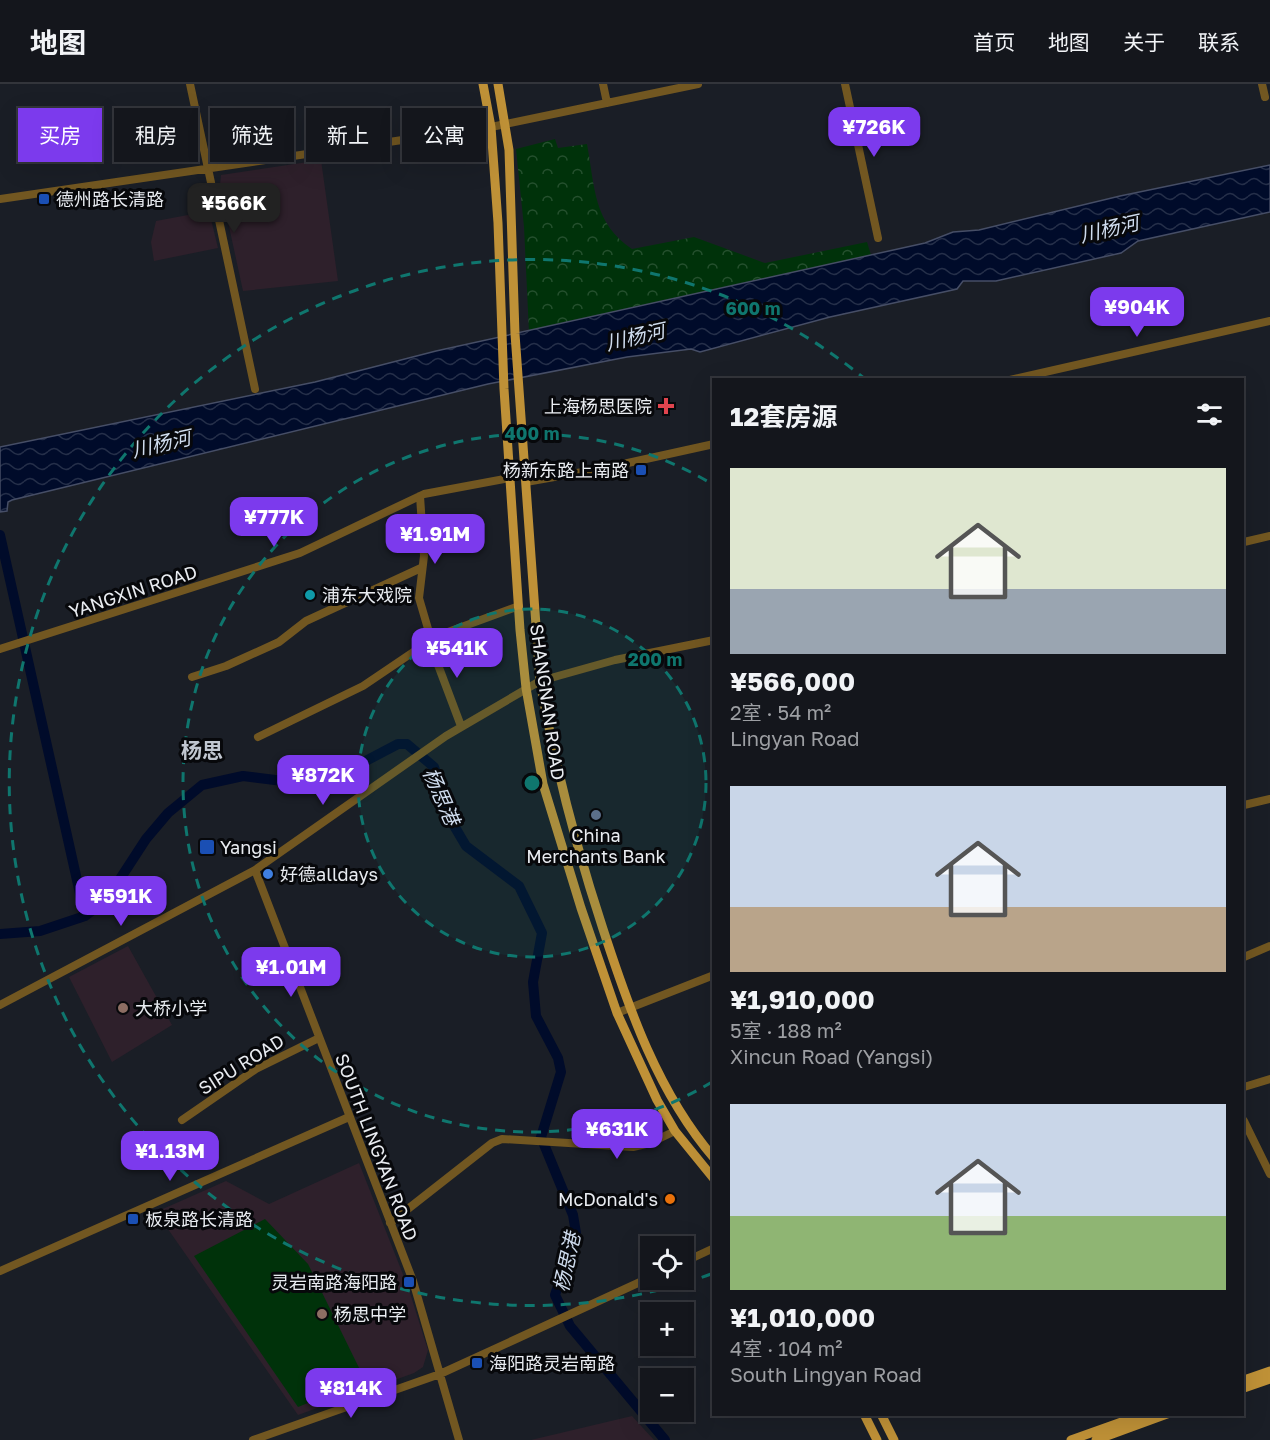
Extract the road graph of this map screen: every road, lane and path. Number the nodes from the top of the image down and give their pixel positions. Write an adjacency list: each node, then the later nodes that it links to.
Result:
1 (190, 84): 13 (street)
2 (483, 84): 12 (main road, SHANGNAN ROAD)
3 (498, 84): 11 (main road, SHANGNAN ROAD)
4 (603, 84): 10 (street)
5 (698, 84): 8 (street)
6 (845, 84): 15 (street)
7 (1262, 84): 9 (street)
8 (666, 87): 10 (street)
9 (1265, 97)
10 (607, 103): 11 (street)
11 (506, 124): 12 (street); 21 (main road, SHANGNAN ROAD)
12 (491, 127): 13 (street); 20 (main road, SHANGNAN ROAD)
13 (207, 169): 14 (street); 18 (street)
14 (0, 199)
15 (878, 238)
16 (1270, 321): 17 (street)
17 (1019, 378)
18 (255, 389)
19 (712, 444): 21 (street)
20 (510, 478): 22 (street, YANGXIN ROAD); 26 (main road, SHANGNAN ROAD)
21 (526, 482): 31 (main road, SHANGNAN ROAD)
22 (420, 496): 25 (street); 29 (street, YANGXIN ROAD)
23 (1270, 536): 24 (street)
24 (1244, 542)
25 (421, 568): 27 (street); 30 (street)
26 (519, 606): 27 (street); 32 (main road, SHANGNAN ROAD)
27 (430, 640): 33 (street); 34 (street)
28 (712, 640): 31 (street)
29 (0, 649)
30 (192, 677)
31 (540, 681): 32 (street); 42 (main road, SHANGNAN ROAD)
32 (526, 688): 33 (street); 43 (main road, SHANGNAN ROAD)
33 (461, 726): 37 (street)
34 (258, 737)
35 (1270, 799): 36 (street)
36 (1244, 805)
37 (255, 870): 41 (street); 44 (street, SOUTH LINGYAN ROAD)
38 (1270, 946): 39 (street)
39 (1244, 957)
40 (712, 976): 42 (street)
41 (0, 1005)
42 (629, 1008): 43 (street); 51 (main road, SHANGNAN ROAD)
43 (617, 1013): 50 (main road, SHANGNAN ROAD)
44 (319, 1038): 47 (street, SOUTH LINGYAN ROAD); 48 (street, SIPU ROAD)
45 (1270, 1079): 46 (street)
46 (1244, 1087)
47 (350, 1117): 54 (street, SOUTH LINGYAN ROAD); 57 (street)
48 (182, 1120)
49 (1244, 1121): 52 (street)
50 (675, 1131): 53 (main road, SHANGNAN ROAD); 54 (street)
51 (710, 1148)
52 (1270, 1174)
53 (712, 1177)
54 (390, 1223): 60 (street, SOUTH LINGYAN ROAD)
55 (712, 1249): 56 (street)
56 (694, 1257)
57 (0, 1271)
58 (640, 1282): 60 (street)
59 (1270, 1371): 62 (main road)
60 (440, 1374): 68 (street); 69 (street, SOUTH LINGYAN ROAD)
61 (1270, 1379): 63 (main road)
62 (1244, 1380)
63 (1244, 1388)
64 (865, 1416): 70 (main road)
65 (882, 1416): 71 (main road)
66 (1138, 1416): 72 (main road)
67 (1162, 1416): 73 (main road)
68 (253, 1440)
69 (459, 1440)
70 (877, 1440)
71 (894, 1440)
72 (1071, 1440)
73 (1096, 1440)

